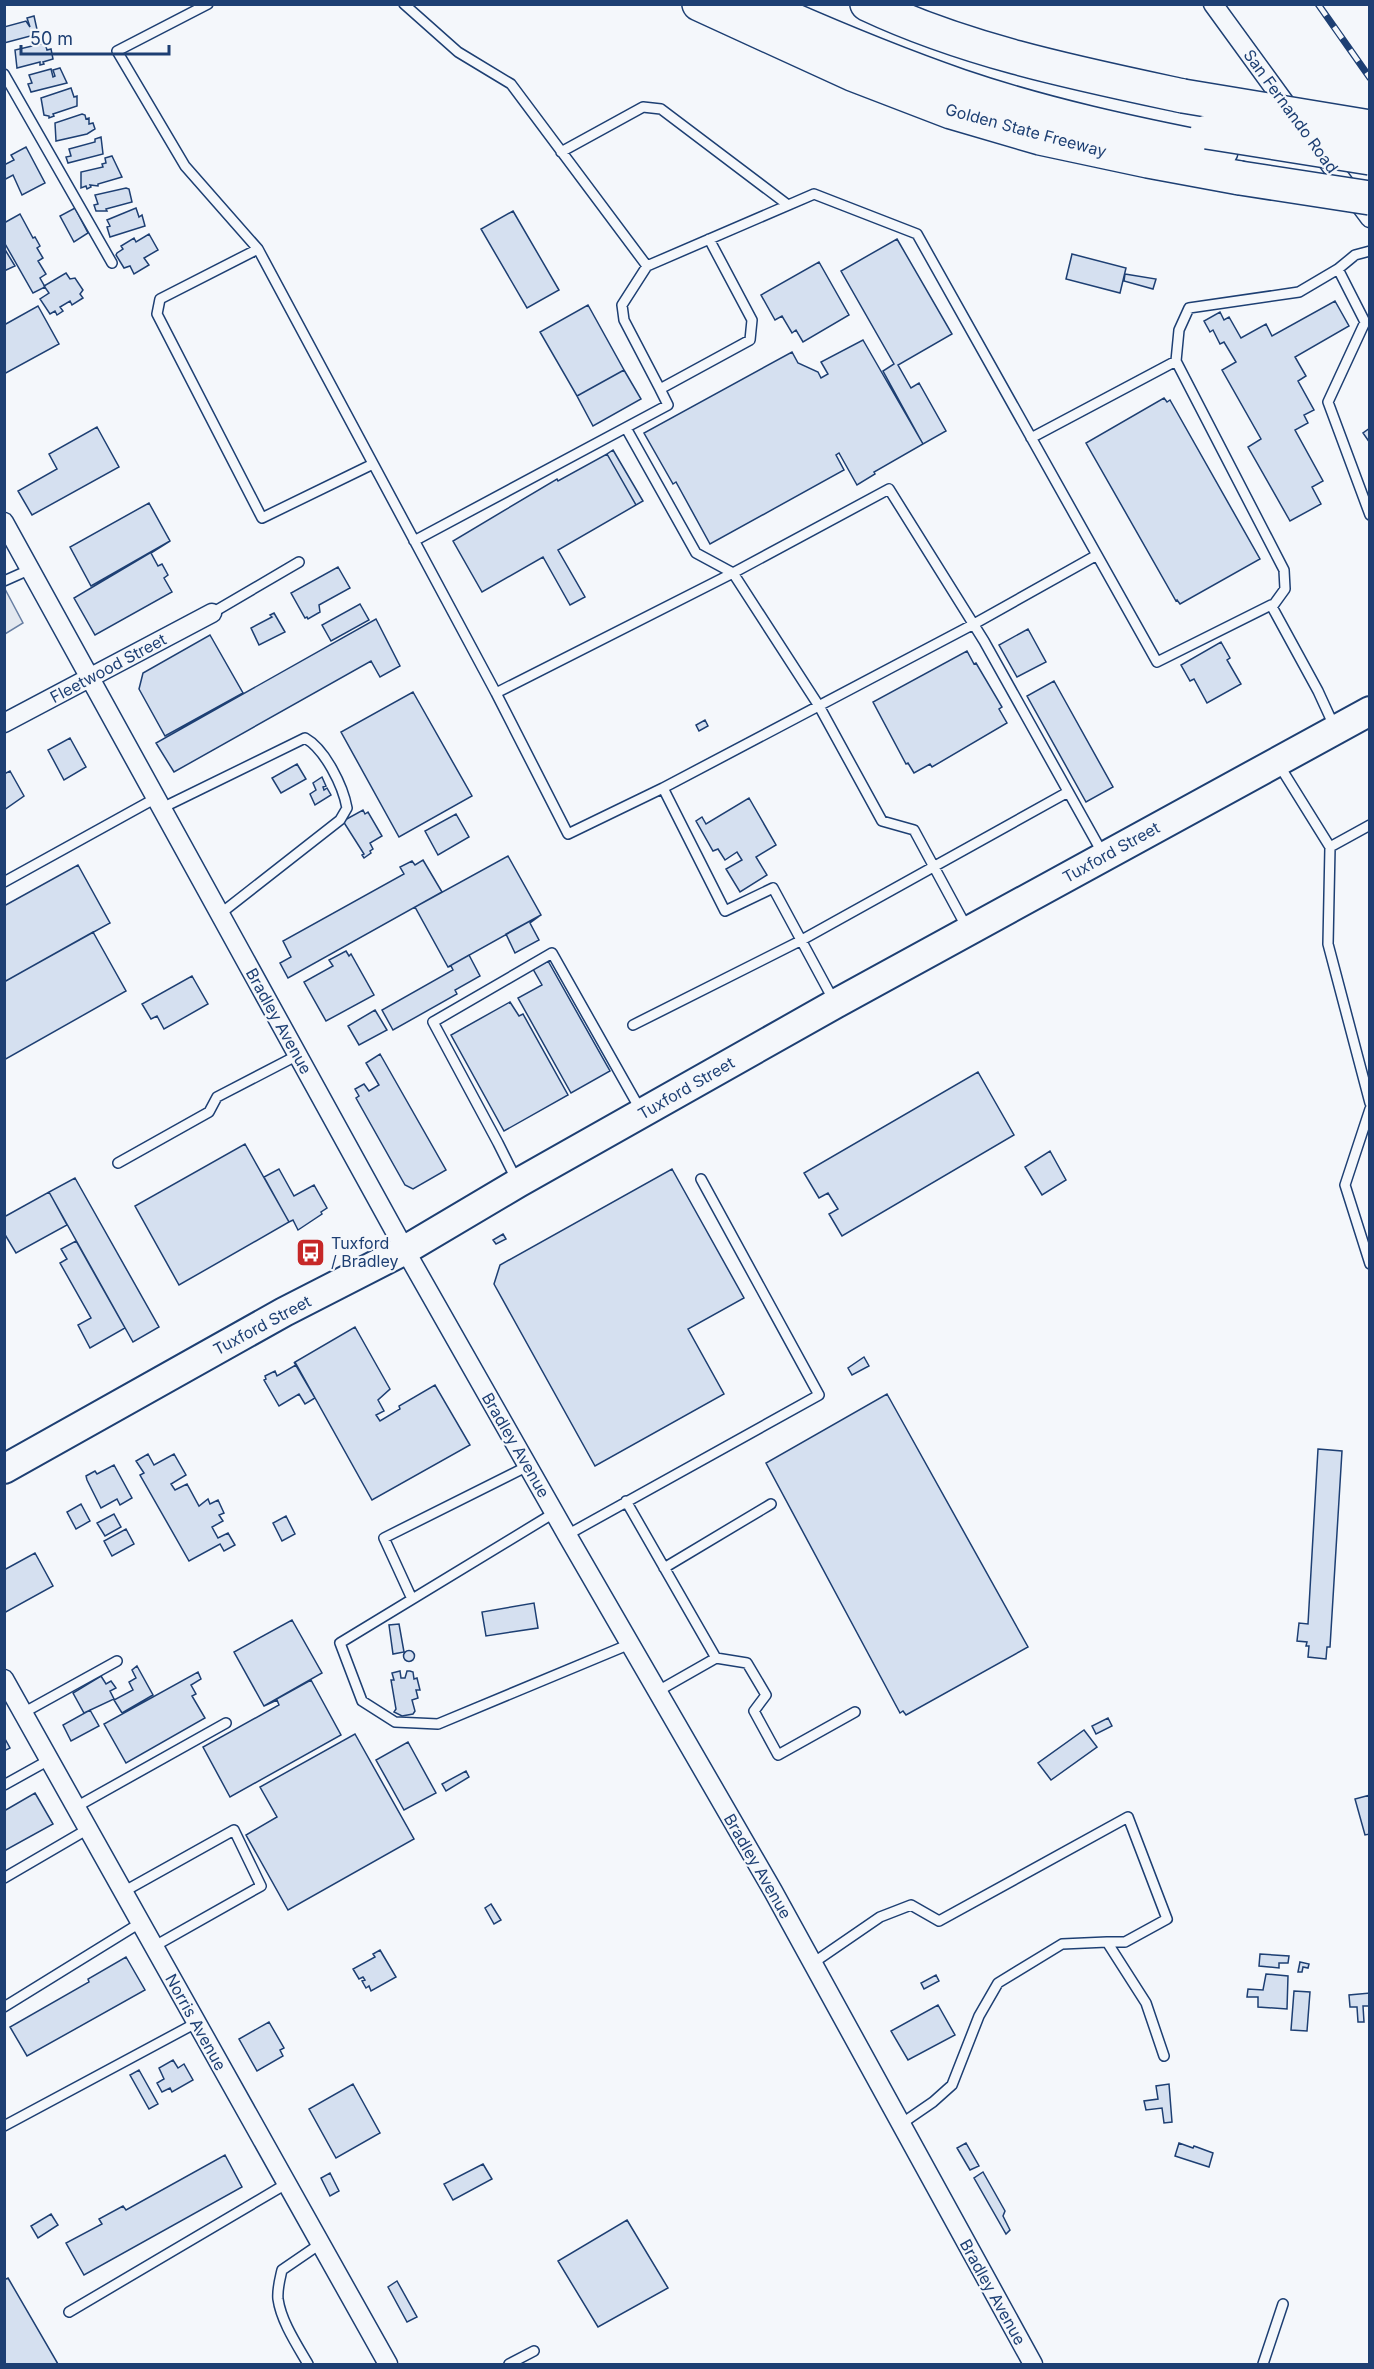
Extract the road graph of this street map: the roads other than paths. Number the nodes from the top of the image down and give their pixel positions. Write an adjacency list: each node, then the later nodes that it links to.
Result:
1 (208, 4): 18 (lane)
2 (404, 4): 11 (lane)
3 (699, 4): 14 (highway, Golden State Freeway, bridge)
4 (757, 4): 10 (highway)
5 (795, 4): 10 (highway)
6 (867, 4): 9 (highway, bridge)
7 (1213, 4): 16 (street, San Fernando Road)
8 (4, 74): 20 (lane)
9 (1370, 127)
10 (1214, 141): 12 (highway, bridge); 13 (highway)
11 (561, 152): 15 (lane); 21 (lane)
12 (1370, 158)
13 (1370, 174)
14 (1370, 198)
15 (788, 205): 17 (lane); 26 (lane)
16 (1370, 218)
17 (709, 239): 21 (lane); 24 (lane)
18 (258, 249): 27 (lane); 27 (lane)
19 (1370, 251): 22 (lane)
20 (112, 263)
21 (647, 266): 24 (lane)
22 (1338, 269): 23 (lane); 28 (lane)
23 (1176, 361): 26 (lane); 36 (lane)
24 (660, 388): 25 (lane)
25 (626, 428): 30 (lane); 34 (lane)
26 (1031, 438): 31 (lane)
27 (373, 464): 30 (lane)
28 (1370, 514)
29 (4, 522): 33 (street, Bradley Avenue)
30 (414, 541): 40 (lane)
31 (1097, 555): 36 (lane); 38 (lane)
32 (299, 562): 37 (lane)
33 (31, 569): 35 (lane); 39 (street, Bradley Avenue)
34 (733, 573): 38 (lane); 40 (lane); 41 (lane)
35 (4, 581)
36 (1272, 607): 44 (lane)
37 (212, 613): 39 (street, Fleetwood Street)
38 (974, 624): 41 (lane); 47 (lane)
39 (91, 676): 43 (street, Fleetwood Street); 48 (street, Bradley Avenue)
40 (496, 693): 46 (lane)
41 (819, 706): 46 (lane); 52 (lane)
42 (1370, 711): 44 (main road, Tuxford Street)
43 (4, 723)
44 (1335, 729): 45 (main road, Tuxford Street)
45 (1276, 762): 50 (lane); 51 (main road, Tuxford Street)
46 (663, 788): 56 (lane)
47 (1068, 792): 51 (lane); 52 (lane)
48 (159, 803): 53 (lane); 54 (street, Bradley Avenue); 54 (lane)
49 (1370, 825): 50 (lane)
50 (1330, 847): 60 (lane)
51 (1104, 856): 55 (main road, Tuxford Street)
52 (935, 868): 55 (lane); 56 (lane)
53 (4, 882)
54 (220, 914): 59 (street, Bradley Avenue)
55 (969, 930): 57 (main road, Tuxford Street)
56 (800, 941): 57 (lane); 58 (lane)
57 (835, 1004): 62 (main road, Tuxford Street)
58 (633, 1025)
59 (298, 1055): 63 (lane); 66 (street, Bradley Avenue)
60 (1370, 1103)
61 (1370, 1109): 67 (lane)
62 (642, 1112): 65 (main road, Tuxford Street); 65 (lane)
63 (118, 1163)
64 (701, 1179): 70 (lane)
65 (518, 1183): 66 (main road, Tuxford Street)
66 (405, 1250): 68 (street, Bradley Avenue); 69 (main road, Tuxford Street)
67 (1370, 1264)
68 (528, 1466): 72 (street, Bradley Avenue); 75 (lane)
69 (4, 1469)
70 (626, 1501): 73 (lane); 74 (lane)
71 (771, 1504): 74 (lane)
72 (554, 1513): 73 (street, Bradley Avenue); 75 (lane)
73 (567, 1535): 76 (street, Bradley Avenue)
74 (664, 1568): 77 (lane)
75 (412, 1599): 76 (lane)
76 (630, 1644): 80 (street, Bradley Avenue)
77 (716, 1658): 80 (lane); 81 (lane)
78 (117, 1661): 82 (lane)
79 (5, 1680): 82 (street, Norris Avenue)
80 (658, 1691): 93 (street, Bradley Avenue)
81 (855, 1712)
82 (23, 1713): 84 (street, Norris Avenue)
83 (226, 1723): 86 (lane)
84 (50, 1760): 85 (lane); 86 (street, Norris Avenue)
85 (4, 1785)
86 (76, 1807): 87 (street, Norris Avenue)
87 (88, 1829): 88 (lane); 89 (street, Norris Avenue)
88 (4, 1878)
89 (123, 1892): 90 (street, Norris Avenue); 92 (lane)
90 (140, 1923): 92 (street, Norris Avenue); 94 (lane)
91 (1107, 1942): 93 (lane); 96 (lane); 97 (lane)
92 (153, 1947): 95 (street, Norris Avenue)
93 (813, 1963): 97 (street, Bradley Avenue)
94 (4, 2007)
95 (196, 2023): 98 (lane); 99 (street, Norris Avenue)
96 (1164, 2056)
97 (901, 2124): 107 (street, Bradley Avenue)
98 (4, 2126)
99 (286, 2184): 100 (street, Norris Avenue); 102 (lane)
100 (320, 2244): 104 (lane); 105 (street, Norris Avenue)
101 (1283, 2304): 108 (lane)
102 (69, 2312)
103 (534, 2351): 106 (lane)
104 (308, 2364)
105 (388, 2364)
106 (509, 2364)
107 (1034, 2364)
108 (1263, 2364)

